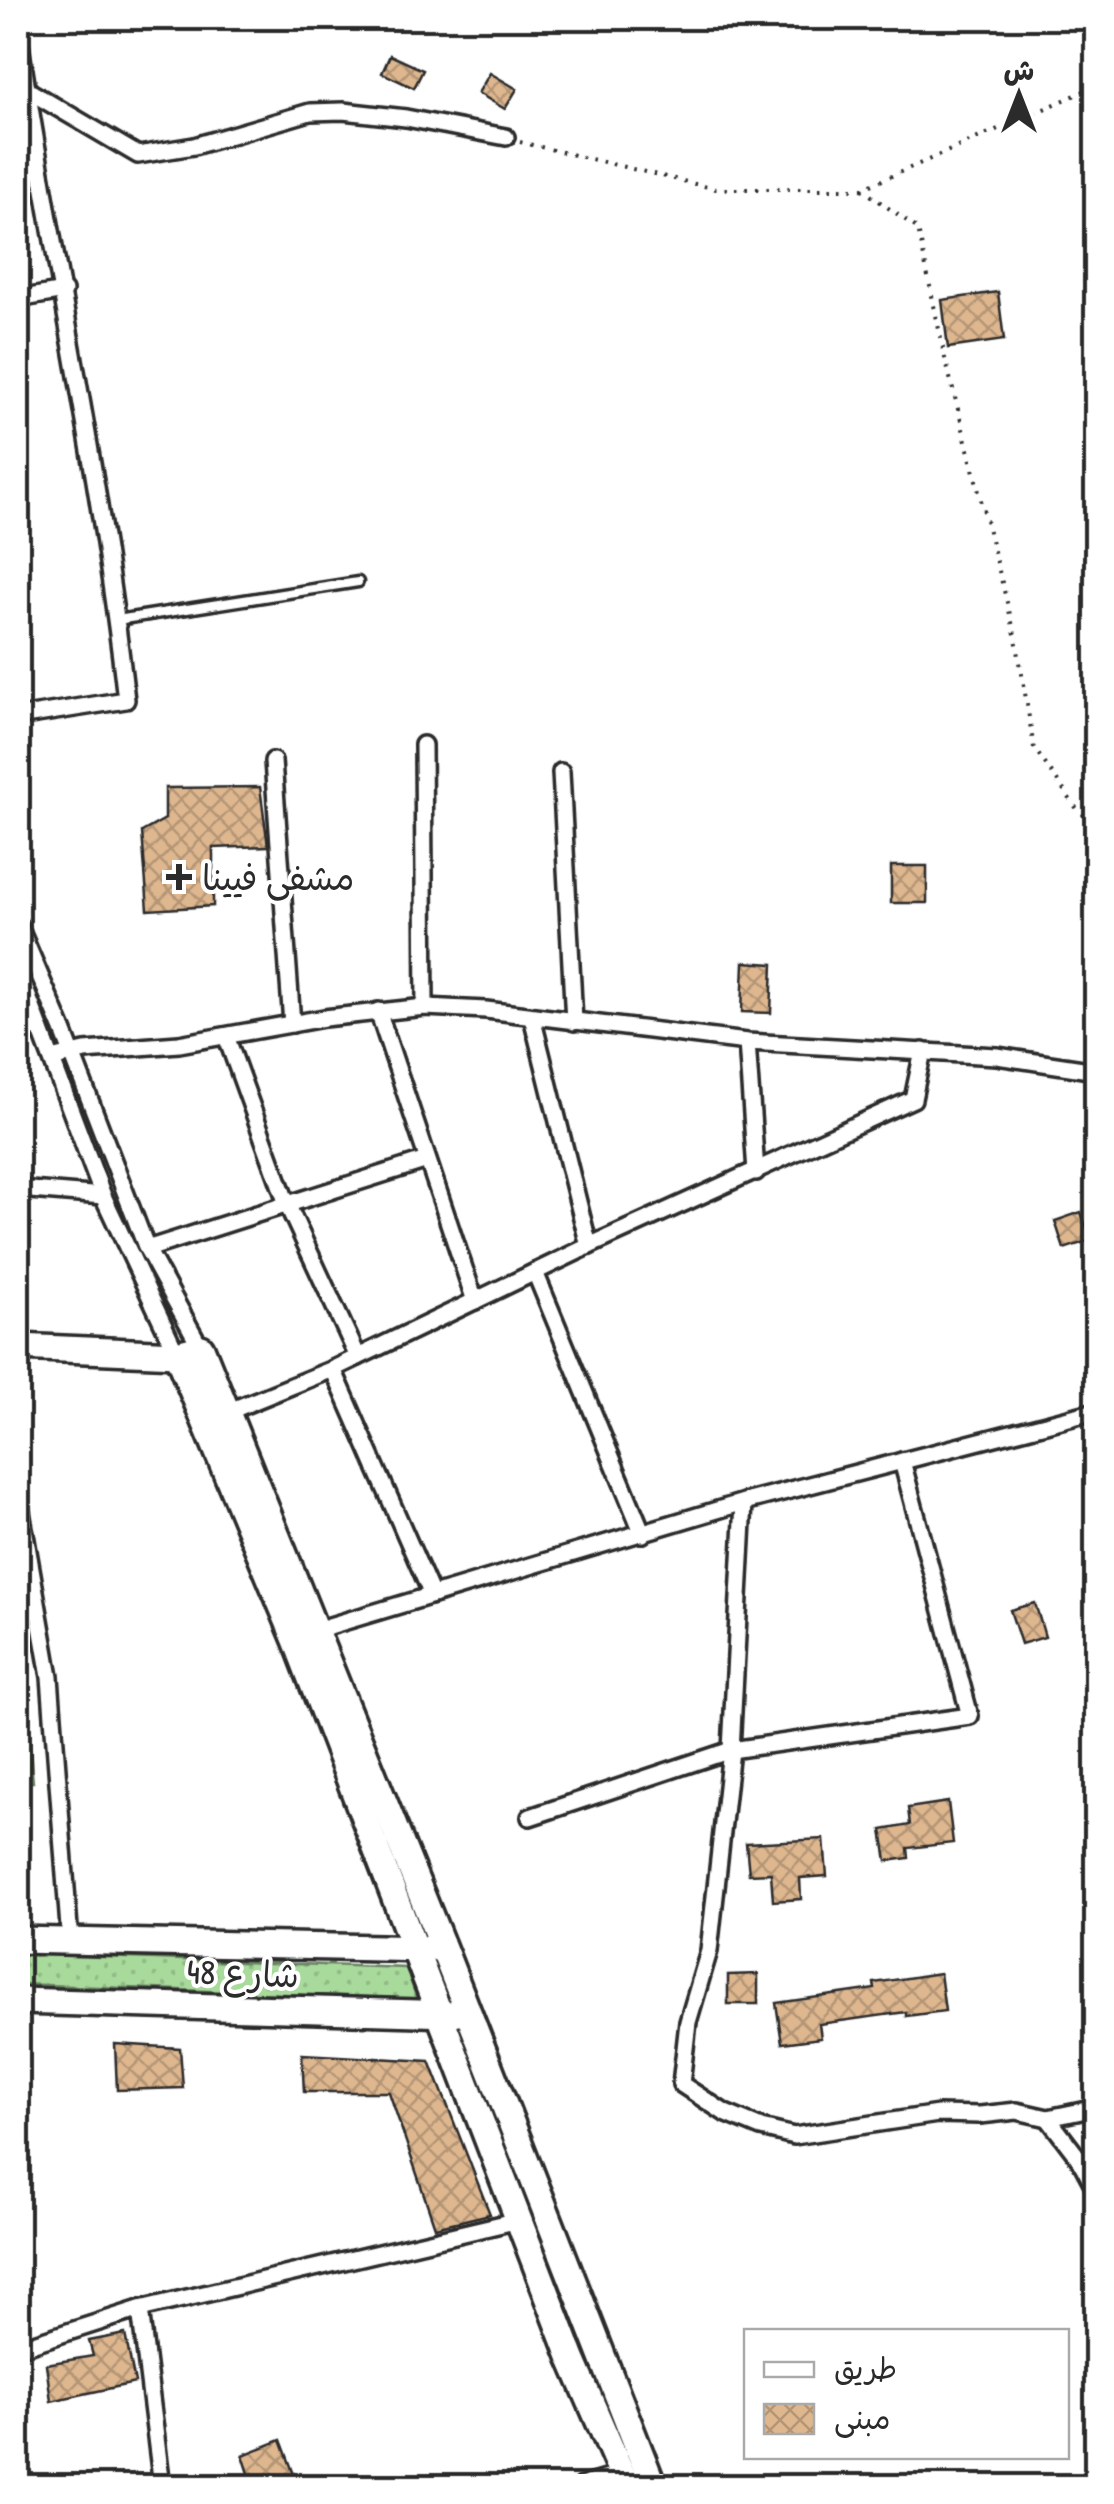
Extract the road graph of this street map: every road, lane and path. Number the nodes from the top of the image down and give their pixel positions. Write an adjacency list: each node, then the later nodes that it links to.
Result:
1 (18, 31): 2 (street)
2 (20, 59): 4 (street)
3 (1096, 86): 6 (path)
4 (29, 91): 5 (street); 7 (street)
5 (506, 138): 6 (path)
6 (862, 189): 15 (path)
7 (64, 291): 8 (street); 10 (street)
8 (18, 300)
9 (358, 582): 10 (lane)
10 (118, 620): 11 (street)
11 (18, 717)
12 (424, 745): 18 (street)
13 (274, 761): 22 (street)
14 (561, 772): 21 (street)
15 (1096, 826)
16 (18, 924): 28 (street)
17 (18, 970): 24 (street)
18 (425, 1007): 19 (street); 20 (street)
19 (378, 1011): 22 (street); 31 (street)
20 (532, 1017): 21 (street); 36 (street)
21 (574, 1022): 26 (street)
22 (292, 1024): 25 (street)
23 (18, 1026): 24 (street)
24 (40, 1028): 29 (street)
25 (226, 1036): 28 (street); 35 (street)
26 (747, 1042): 27 (street); 32 (street)
27 (924, 1051): 30 (street); 32 (street)
28 (72, 1054): 29 (street); 37 (street)
29 (52, 1059): 34 (street)
30 (1096, 1071)
31 (427, 1160): 35 (street); 39 (street)
32 (756, 1172): 36 (street)
33 (18, 1188): 34 (street)
34 (104, 1196): 41 (street)
35 (287, 1204): 37 (street); 42 (street)
36 (589, 1246): 38 (street)
37 (147, 1249): 41 (street)
38 (535, 1272): 39 (street); 49 (street)
39 (474, 1301): 42 (street)
40 (18, 1347): 41 (main road)
41 (189, 1351): 45 (main road); 57 (main road)
42 (358, 1357): 43 (street)
43 (333, 1369): 45 (street); 50 (street)
44 (1096, 1411): 46 (street)
45 (226, 1412): 51 (main road)
46 (902, 1461): 48 (street); 52 (street)
47 (18, 1494): 55 (street)
48 (744, 1502): 49 (street); 52 (street)
49 (644, 1534): 50 (street)
50 (432, 1595): 51 (street)
51 (316, 1630): 56 (main road)
52 (731, 1750): 53 (street); 62 (street)
53 (530, 1817)
54 (18, 1940): 55 (main road, 48 شارع)
55 (70, 1941): 57 (main road, 48 شارع)
56 (443, 1948): 57 (main road, 48 شارع); 60 (main road)
57 (414, 1949): 59 (main road)
58 (18, 2001): 59 (main road, 48 شارع)
59 (439, 2014): 60 (main road, 48 شارع); 64 (main road)
60 (467, 2014): 70 (main road)
61 (1096, 2108): 62 (street)
62 (1048, 2118): 63 (street)
63 (1096, 2190)
64 (519, 2220): 65 (street); 67 (main road)
65 (140, 2308): 66 (street); 68 (street)
66 (18, 2348)
67 (625, 2480): 69 (street)
68 (162, 2486)
69 (581, 2486)
70 (653, 2486)

